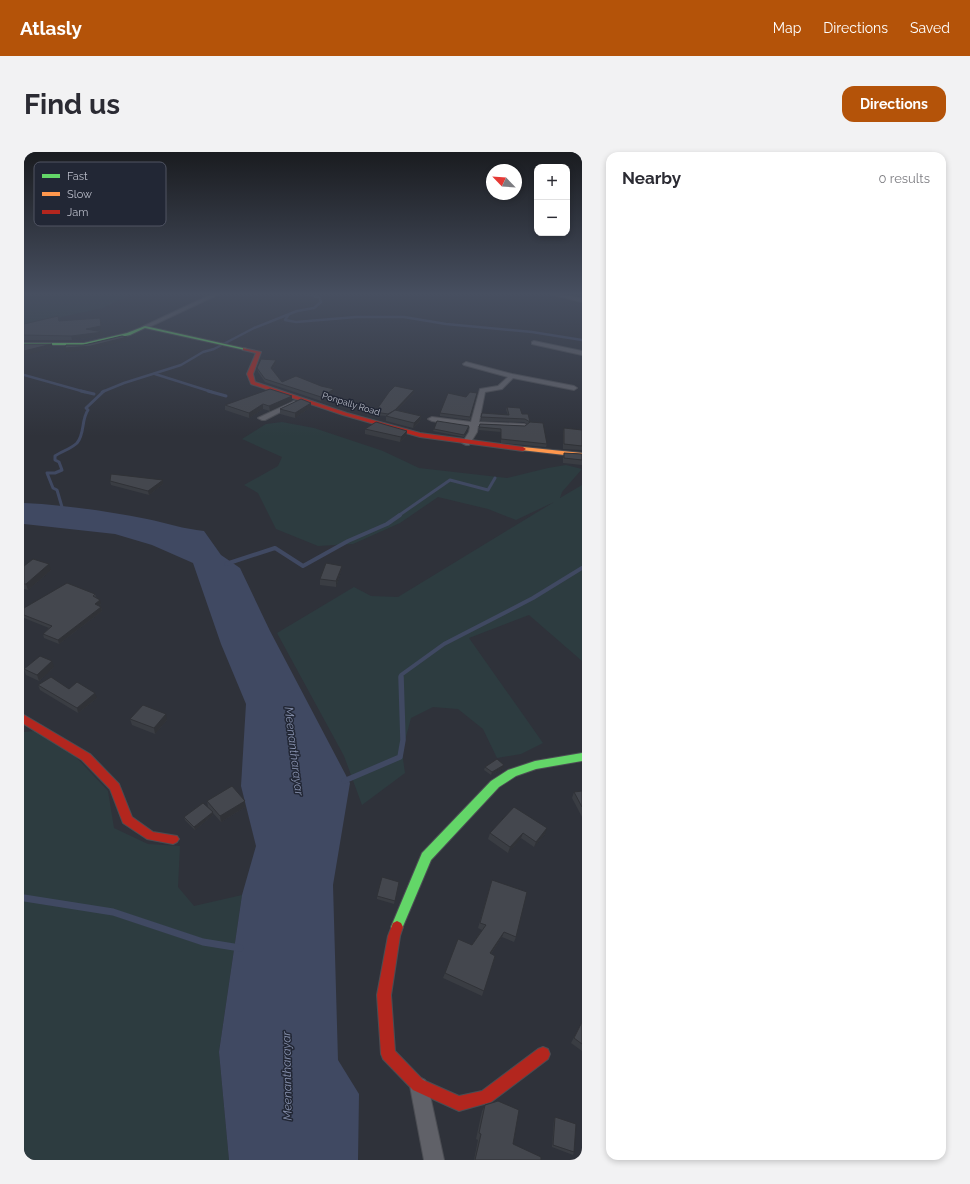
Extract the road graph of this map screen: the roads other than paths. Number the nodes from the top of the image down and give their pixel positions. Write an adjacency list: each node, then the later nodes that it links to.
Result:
1 (93, 342): 4 (main road)
2 (213, 342): 9 (main road, Ponpally Road)
3 (534, 343): 5 (street)
4 (24, 344)
5 (582, 353)
6 (466, 364): 7 (street)
7 (512, 376): 8 (street); 12 (street)
8 (574, 388)
9 (301, 400): 10 (street); 14 (main road, Ponpally Road)
10 (262, 418)
11 (432, 419): 12 (street)
12 (474, 424): 13 (street); 14 (street)
13 (524, 426)
14 (466, 443): 15 (main road, Ponpally Road)
15 (582, 455)
16 (24, 719): 18 (main road)
17 (582, 757): 20 (main road)
18 (173, 839)
19 (543, 1054): 20 (main road)
20 (418, 1085): 21 (street)
21 (434, 1160)

